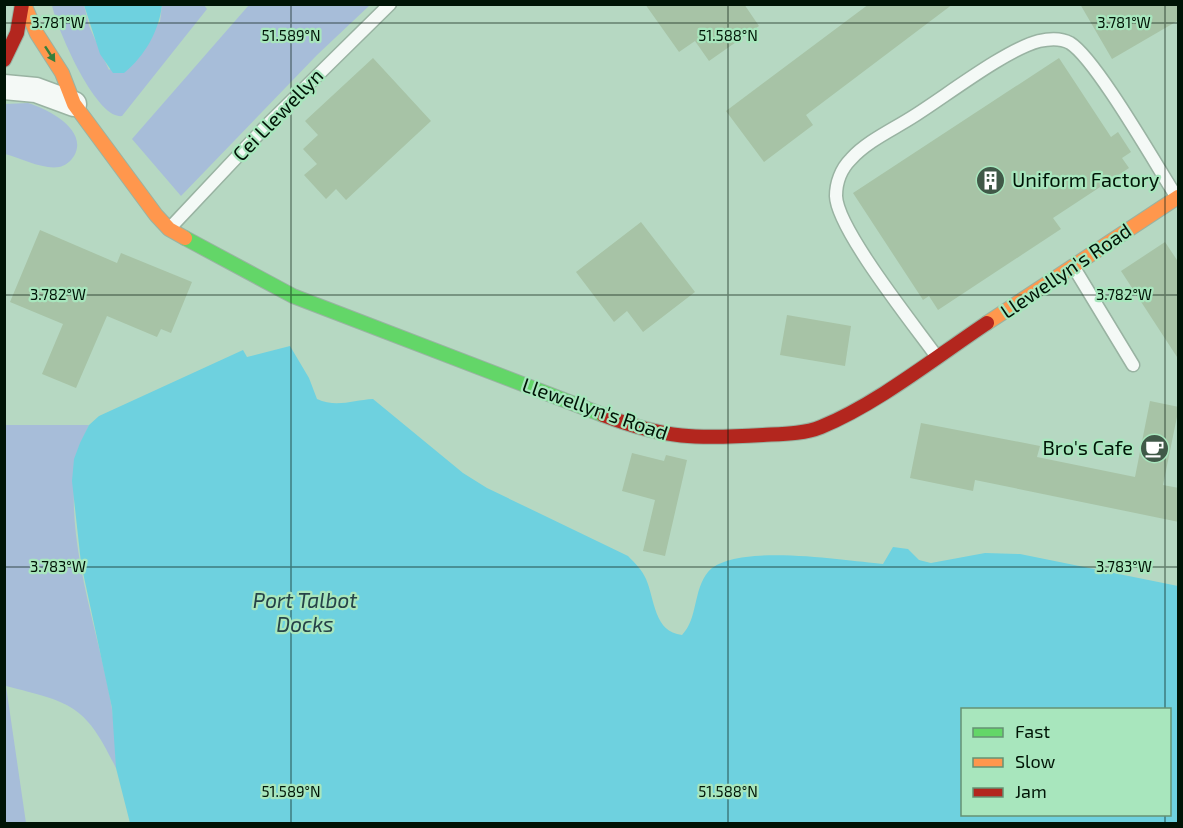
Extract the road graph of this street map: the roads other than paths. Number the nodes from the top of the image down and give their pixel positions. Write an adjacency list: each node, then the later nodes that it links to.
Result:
1 (23, 4): 3 (street); 5 (street, Llewellyn's Road, one-way to 5)
2 (390, 4): 7 (lane, Cei Llewellyn)
3 (4, 60)
4 (4, 87): 5 (street)
5 (74, 104): 7 (street, Llewellyn's Road)
6 (1178, 198): 8 (street, Llewellyn's Road); 9 (lane)
7 (169, 229): 9 (street, Llewellyn's Road)
8 (1072, 265): 9 (street, Llewellyn's Road); 10 (lane)
9 (937, 358)
10 (1133, 365)

